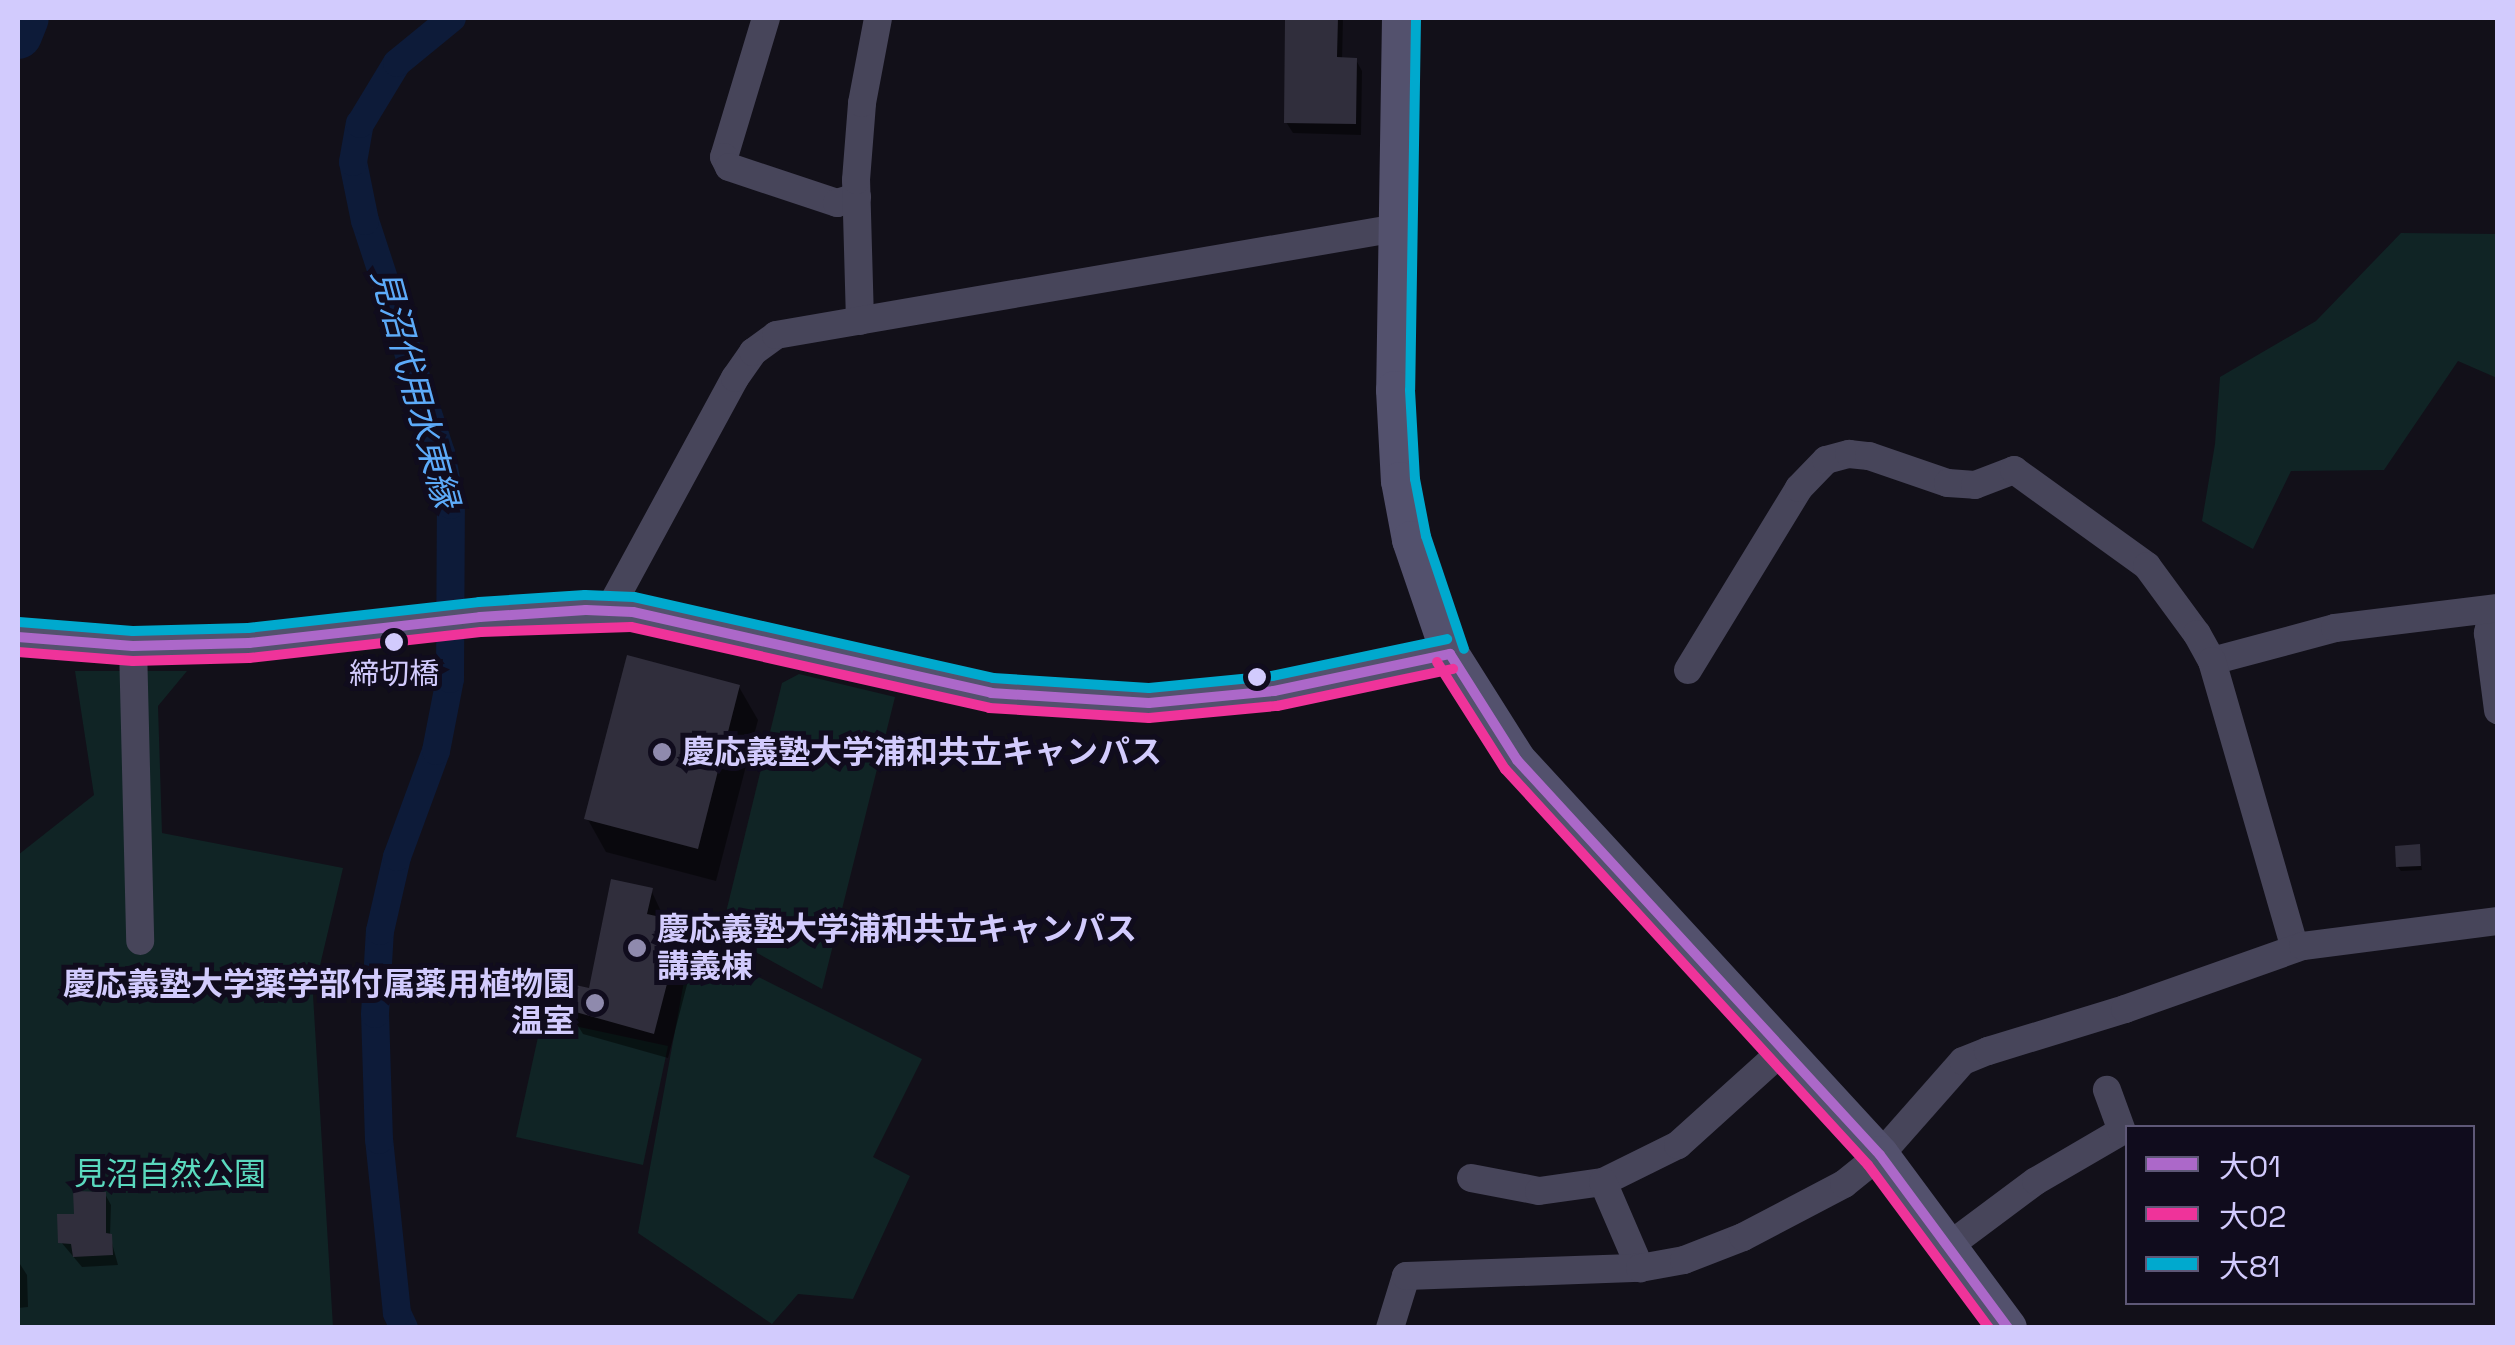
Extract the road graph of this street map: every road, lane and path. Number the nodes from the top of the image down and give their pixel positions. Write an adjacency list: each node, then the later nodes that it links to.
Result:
1 (766, 18): 4 (street)
2 (878, 18): 4 (street)
3 (1401, 18): 5 (main road)
4 (856, 197): 6 (street)
5 (1397, 228): 6 (street); 11 (main road)
6 (860, 320): 8 (street)
7 (2495, 609): 12 (street); 14 (street)
8 (608, 610): 10 (main road); 11 (main road)
9 (18, 637): 10 (main road)
10 (133, 646): 16 (street)
11 (1450, 654): 18 (main road)
12 (2212, 661): 13 (street); 17 (street)
13 (1688, 670)
14 (2498, 710)
15 (2498, 921): 17 (street)
16 (140, 941)
17 (2295, 948): 20 (street)
18 (1783, 1050): 20 (main road); 22 (street)
19 (2107, 1090): 23 (street)
20 (1880, 1155): 23 (main road); 24 (street)
21 (1471, 1178): 22 (street)
22 (1604, 1182): 24 (street)
23 (1950, 1245): 26 (main road)
24 (1640, 1268): 25 (street)
25 (1390, 1328)
26 (2008, 1328)

